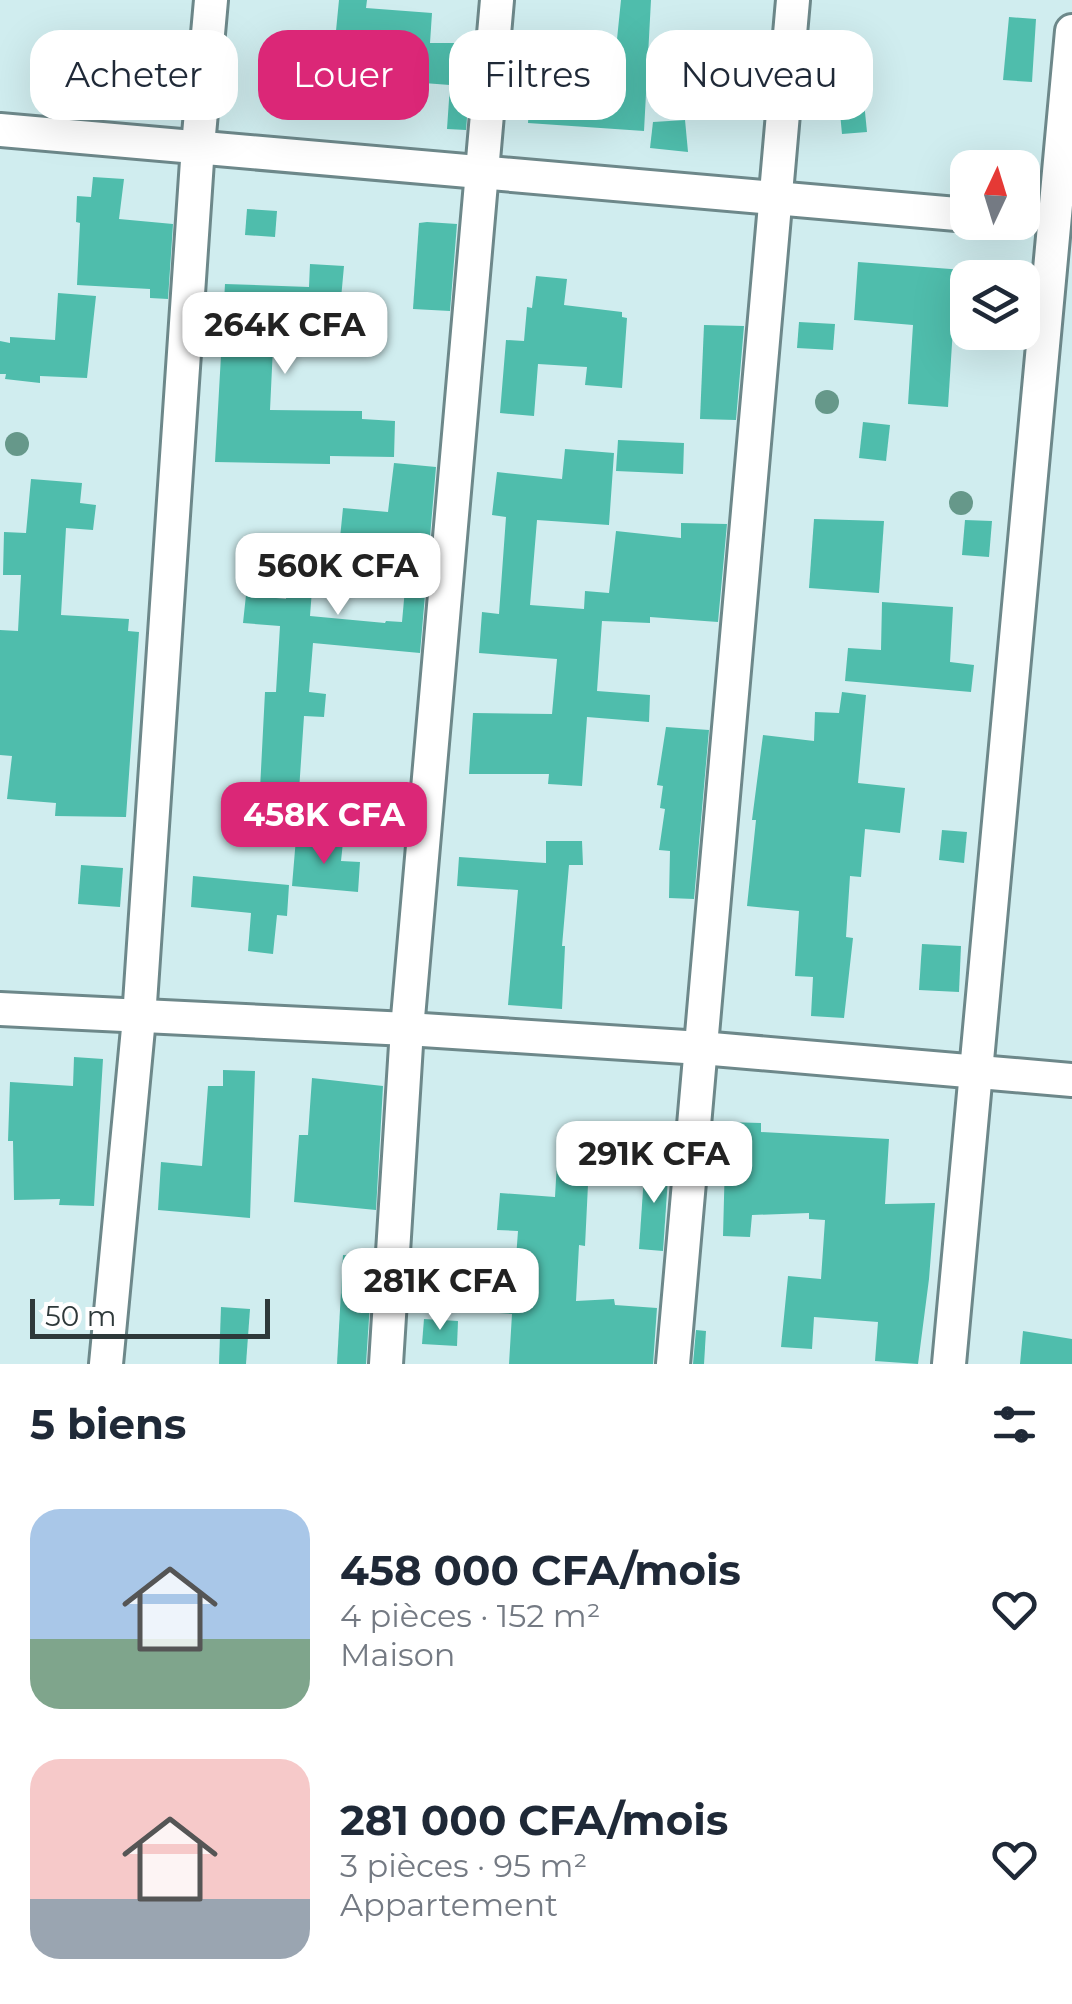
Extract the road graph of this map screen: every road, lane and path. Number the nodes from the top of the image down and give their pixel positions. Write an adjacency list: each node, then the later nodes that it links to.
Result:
1 (211, 0): 6 (street)
2 (497, 0): 7 (street)
3 (792, 0): 8 (street)
4 (1072, 31): 10 (street)
5 (0, 130): 6 (street)
6 (198, 146): 7 (street); 12 (street)
7 (482, 174): 8 (street); 13 (street)
8 (775, 198): 9 (street); 14 (street)
9 (950, 213)
10 (1050, 222): 15 (street)
11 (0, 1010): 12 (street)
12 (138, 1018): 13 (street); 17 (street)
13 (407, 1029): 14 (street); 18 (street)
14 (701, 1048): 15 (street); 19 (street)
15 (976, 1071): 16 (street); 20 (street)
16 (1072, 1080)
17 (106, 1364)
18 (386, 1364)
19 (673, 1364)
20 (948, 1364)

